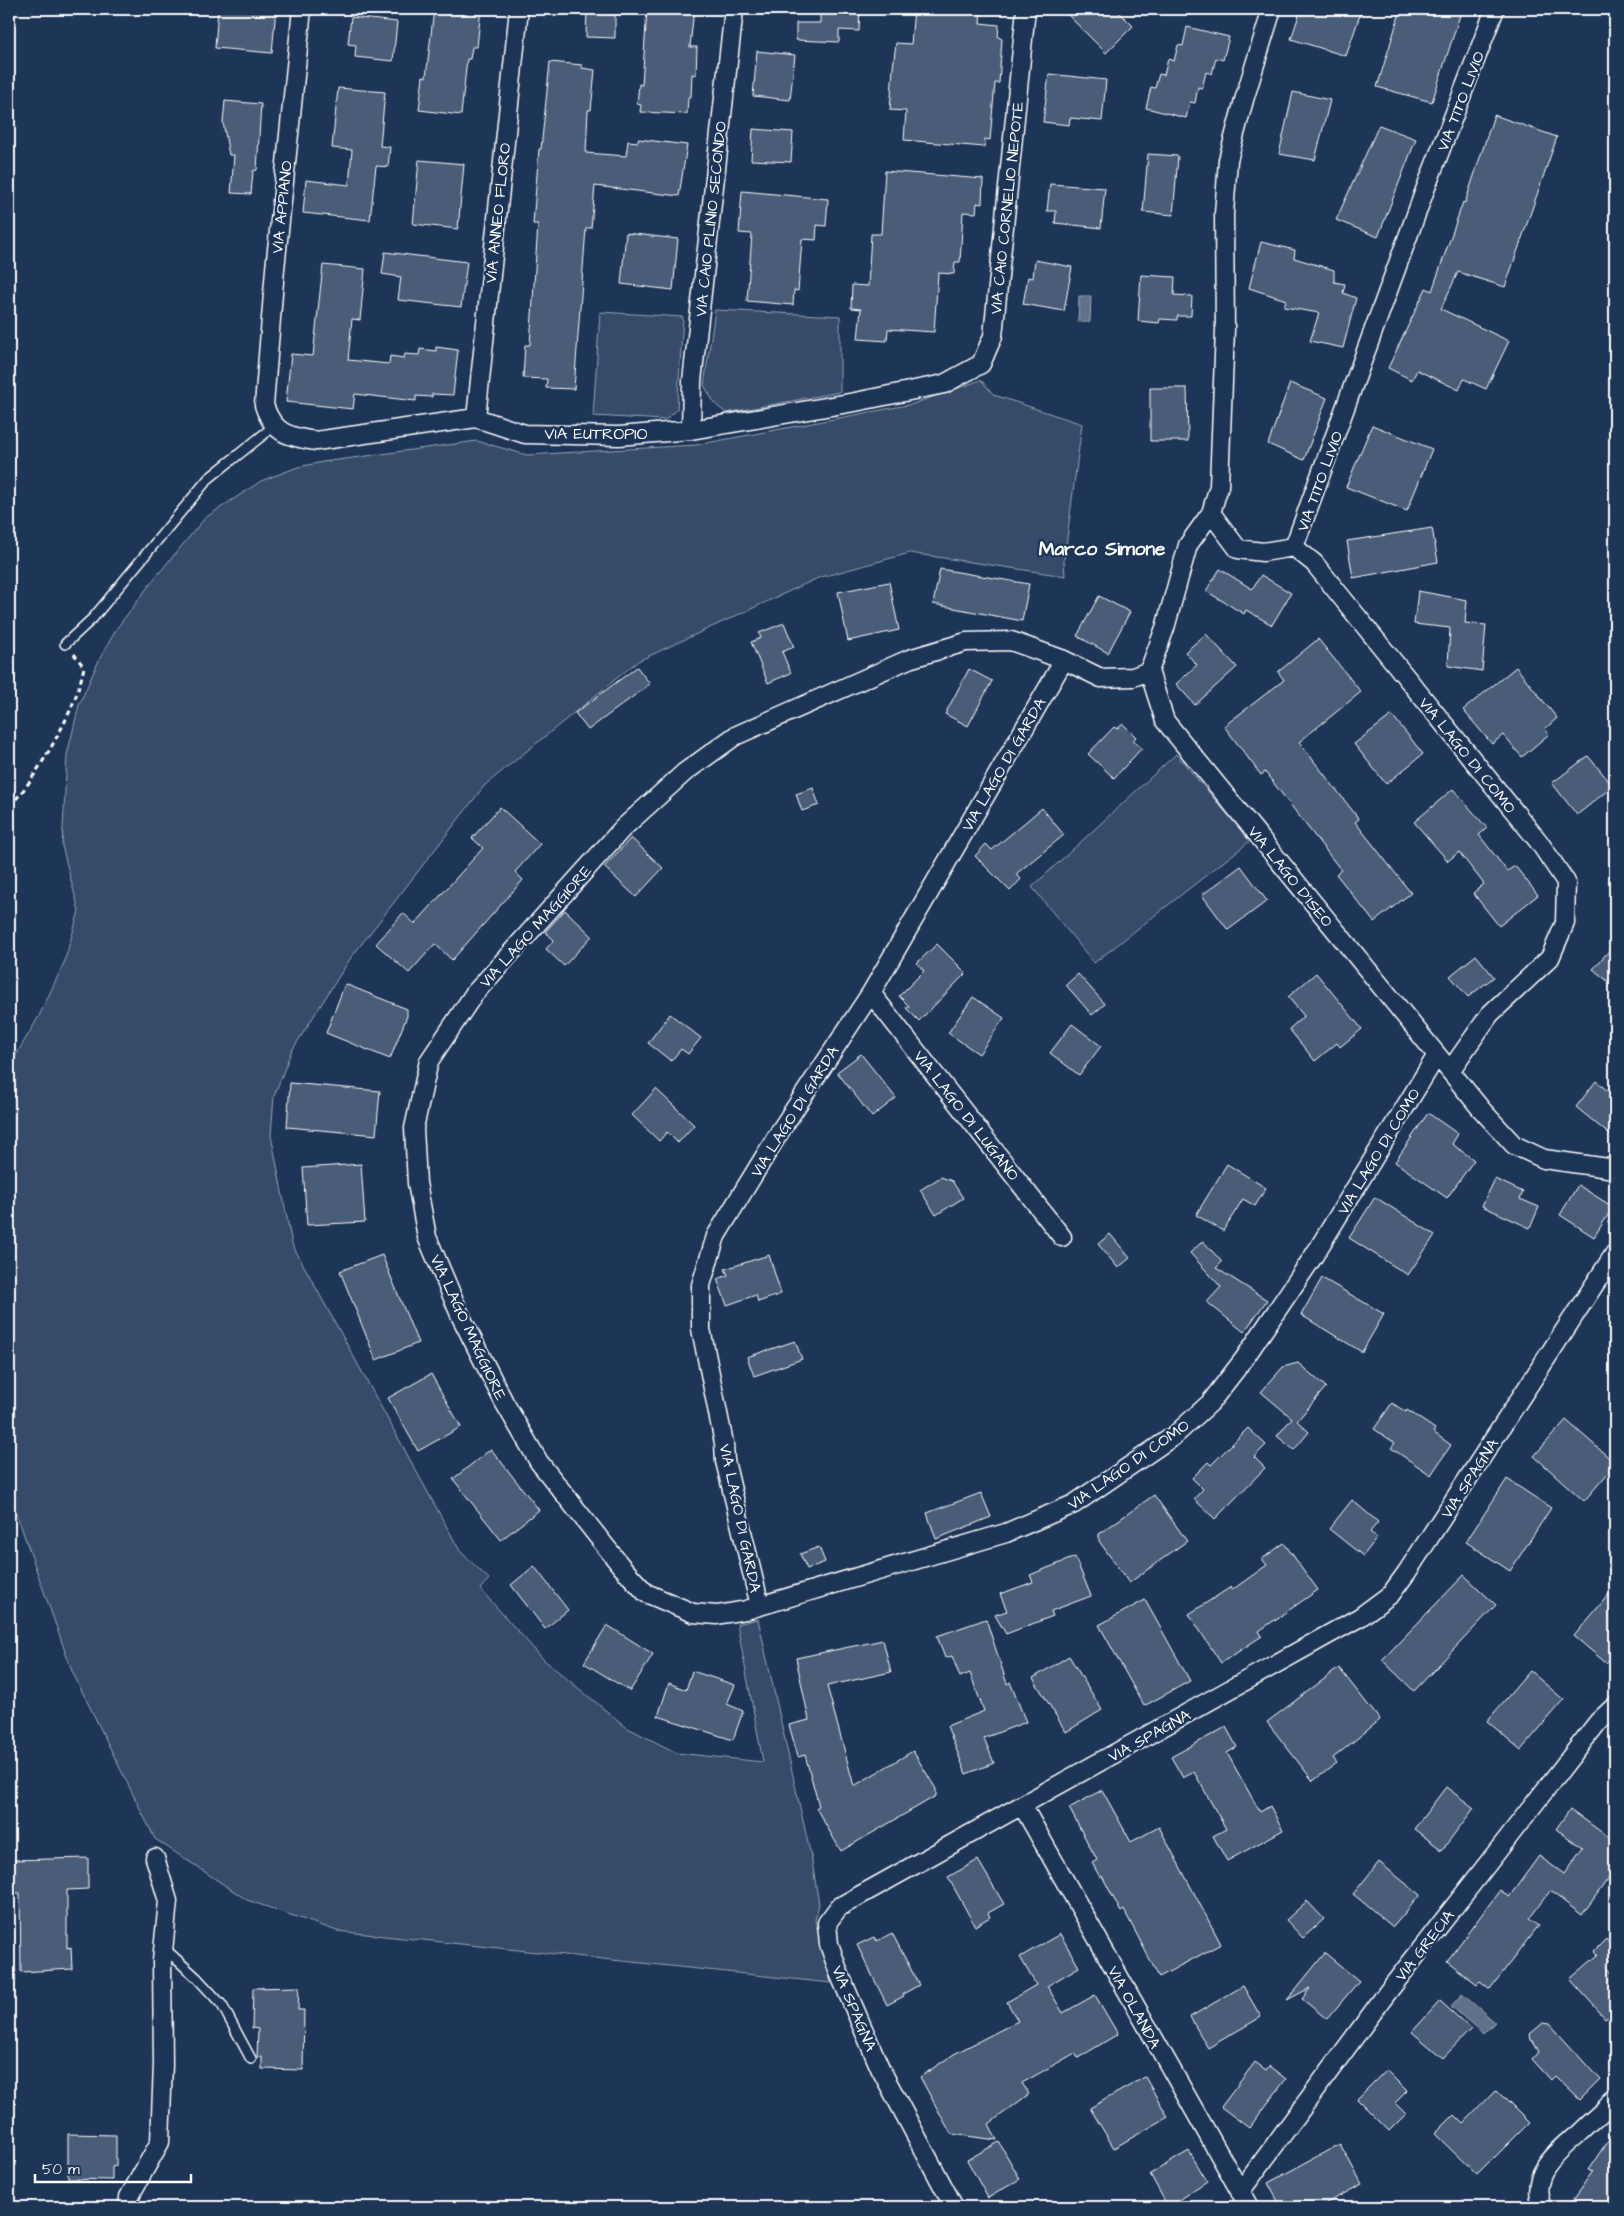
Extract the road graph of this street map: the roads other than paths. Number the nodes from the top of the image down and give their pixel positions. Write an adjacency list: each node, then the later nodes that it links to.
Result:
1 (302, 9): 9 (street, VIA APPIANO)
2 (519, 9): 8 (street, VIA ANNEO FLORO)
3 (734, 9): 10 (street, VIA CAIO PLINIO SECONDO)
4 (1026, 9): 7 (street, VIA CAIO CORNELIO NEPOTE)
5 (1272, 9): 11 (street)
6 (1496, 9): 12 (street, VIA TITO LIVIO)
7 (944, 384): 10 (street, VIA EUTROPIO)
8 (476, 418): 9 (street, VIA EUTROPIO); 10 (street, VIA EUTROPIO)
9 (274, 426): 13 (lane)
10 (691, 430)
11 (1211, 513): 12 (street, VIA TITO LIVIO); 15 (street)
12 (1294, 547): 18 (street, VIA LAGO DI COMO)
13 (65, 644)
14 (1064, 660): 15 (street, VIA LAGO MAGGIORE); 16 (street, VIA LAGO DI GARDA); 22 (street, VIA LAGO MAGGIORE)
15 (1149, 671): 17 (street, VIA LAGO D'ISEO)
16 (871, 993): 20 (street, VIA LAGO DI LUGANO); 22 (street, VIA LAGO DI GARDA)
17 (1437, 1054): 18 (street, VIA LAGO D'ISEO); 22 (street, VIA LAGO DI COMO)
18 (1450, 1071): 19 (street, VIA LAGO D'ISEO)
19 (1615, 1169)
20 (1062, 1237)
21 (1615, 1253): 24 (street, VIA SPAGNA)
22 (760, 1606)
23 (1615, 1706): 29 (street, VIA GRECIA)
24 (1022, 1806): 29 (street, VIA OLANDA); 31 (street, VIA SPAGNA)
25 (155, 1858): 26 (street)
26 (164, 1948): 27 (lane); 30 (street)
27 (251, 2059)
28 (1615, 2100): 33 (street)
29 (1240, 2192): 32 (street, VIA OLANDA)
30 (128, 2207)
31 (954, 2207)
32 (1249, 2207)
33 (1542, 2207)

